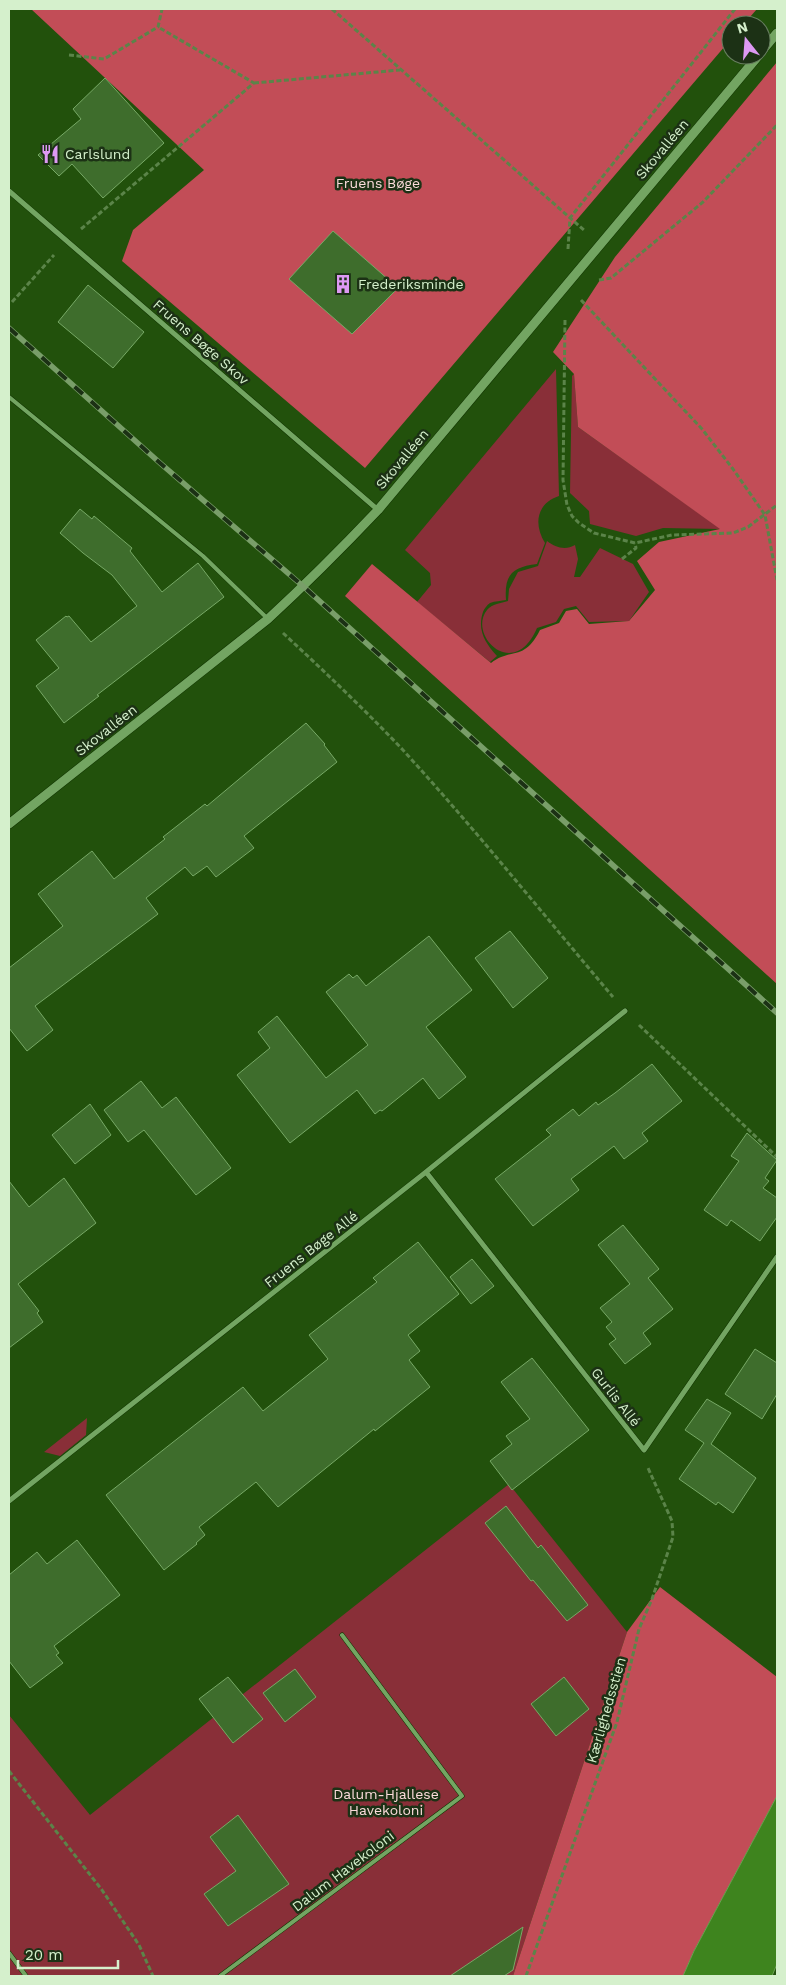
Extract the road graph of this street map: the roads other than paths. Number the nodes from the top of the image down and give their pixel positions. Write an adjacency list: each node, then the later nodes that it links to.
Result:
1 (751, 65): 4 (street, Skovalléen)
2 (9, 191): 4 (street, Fruens Bøge Skov)
3 (9, 397): 5 (lane)
4 (378, 510): 5 (street, Skovalléen)
5 (268, 619): 6 (street, Skovalléen)
6 (9, 824)
7 (625, 1011): 8 (street, Fruens Bøge Allé)
8 (426, 1172): 9 (street, Gurlis Allé); 10 (street, Fruens Bøge Allé)
9 (777, 1257)
10 (9, 1501)
11 (342, 1635): 14 (lane, Dalum Havekoloni)
12 (9, 1953): 13 (lane)
13 (26, 1976)
14 (220, 1976)

